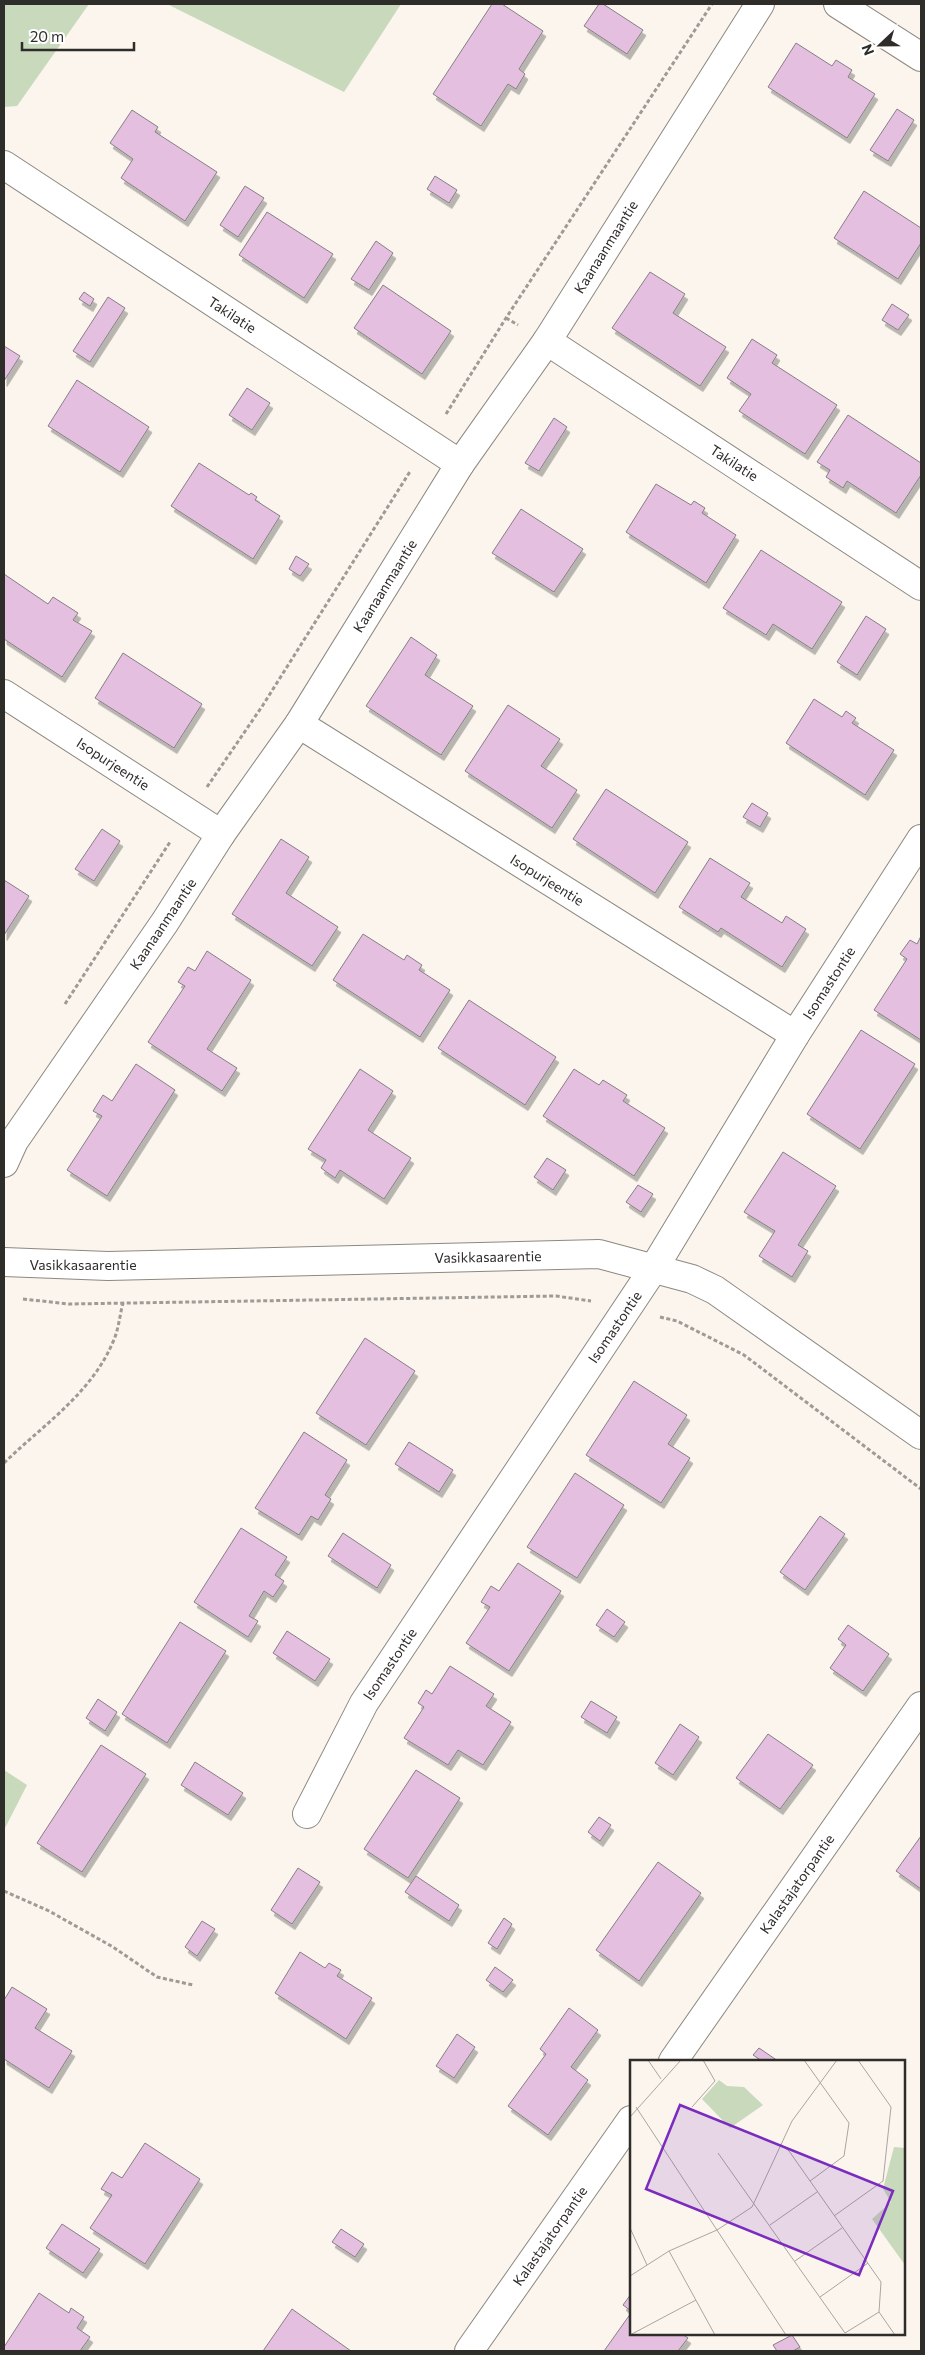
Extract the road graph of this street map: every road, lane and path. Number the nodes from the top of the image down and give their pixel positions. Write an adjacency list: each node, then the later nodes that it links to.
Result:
1 (712, 4): 7 (path)
2 (760, 4): 6 (street, Kaanaanmaantie)
3 (838, 4): 4 (street)
4 (921, 57)
5 (4, 164): 7 (street, Takilatie)
6 (547, 341): 8 (street, Kaanaanmaantie); 9 (street, Takilatie)
7 (427, 444): 8 (street, Takilatie); 12 (path)
8 (460, 464): 11 (street, Kaanaanmaantie)
9 (921, 586)
10 (4, 694): 12 (street, Isopurjeentie)
11 (299, 724): 13 (street, Kaanaanmaantie); 16 (street, Isopurjeentie)
12 (189, 814): 13 (street, Isopurjeentie); 15 (path)
13 (222, 834): 17 (street, Kaanaanmaantie)
14 (921, 839): 16 (street, Isomastontie)
15 (63, 1007)
16 (795, 1035): 19 (street, Isomastontie)
17 (4, 1163)
18 (4, 1262): 19 (street, Vasikkasaarentie)
19 (654, 1268): 22 (street, Isomastontie); 23 (street, Vasikkasaarentie)
20 (22, 1299): 21 (path)
21 (123, 1303): 22 (path); 24 (path)
22 (628, 1307): 25 (path); 27 (street, Isomastontie)
23 (921, 1435)
24 (4, 1463)
25 (921, 1489)
26 (921, 1706): 30 (street, Kalastajatorpantie)
27 (307, 1814)
28 (4, 1891): 29 (path)
29 (193, 1985)
30 (674, 2060)
31 (630, 2121): 32 (street, Kalastajatorpantie)
32 (469, 2351)

